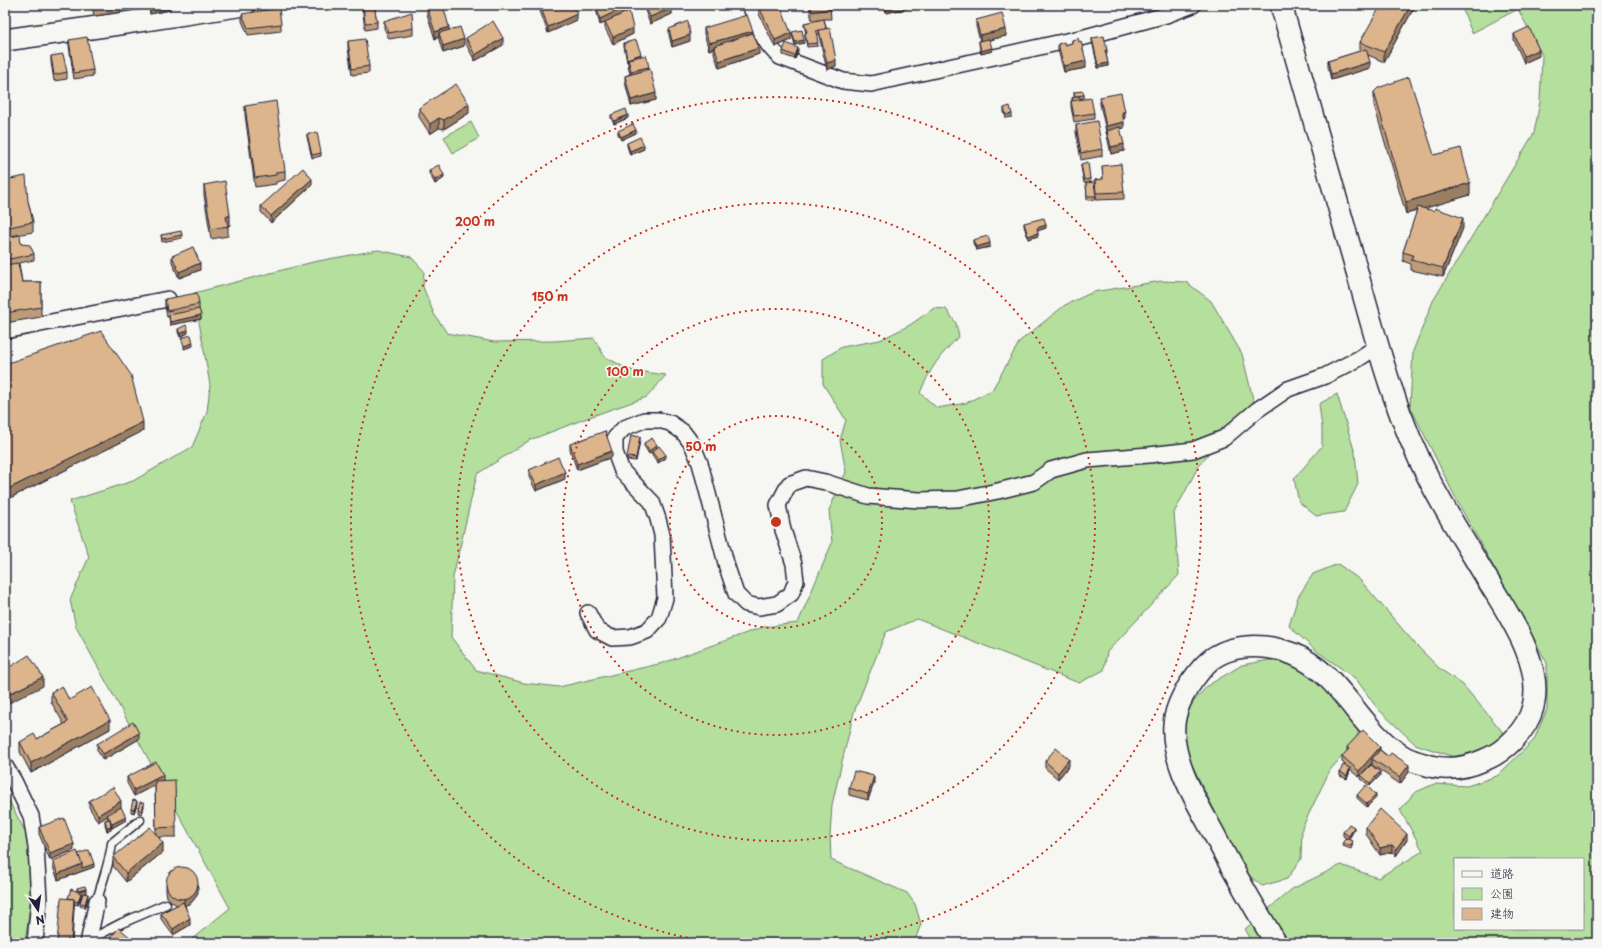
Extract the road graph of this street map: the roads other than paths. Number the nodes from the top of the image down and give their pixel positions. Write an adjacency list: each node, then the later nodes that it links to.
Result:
1 (244, 5): 5 (street)
2 (750, 5): 3 (street)
3 (1193, 5)
4 (1281, 5): 8 (street)
5 (5, 40)
6 (168, 300): 7 (street)
7 (5, 331)
8 (1378, 346): 9 (street); 16 (street)
9 (588, 613)
10 (5, 766): 15 (street)
11 (140, 820): 12 (lane)
12 (97, 901): 14 (street)
13 (166, 904): 14 (lane)
14 (88, 941)
15 (35, 943)
16 (1276, 943)

